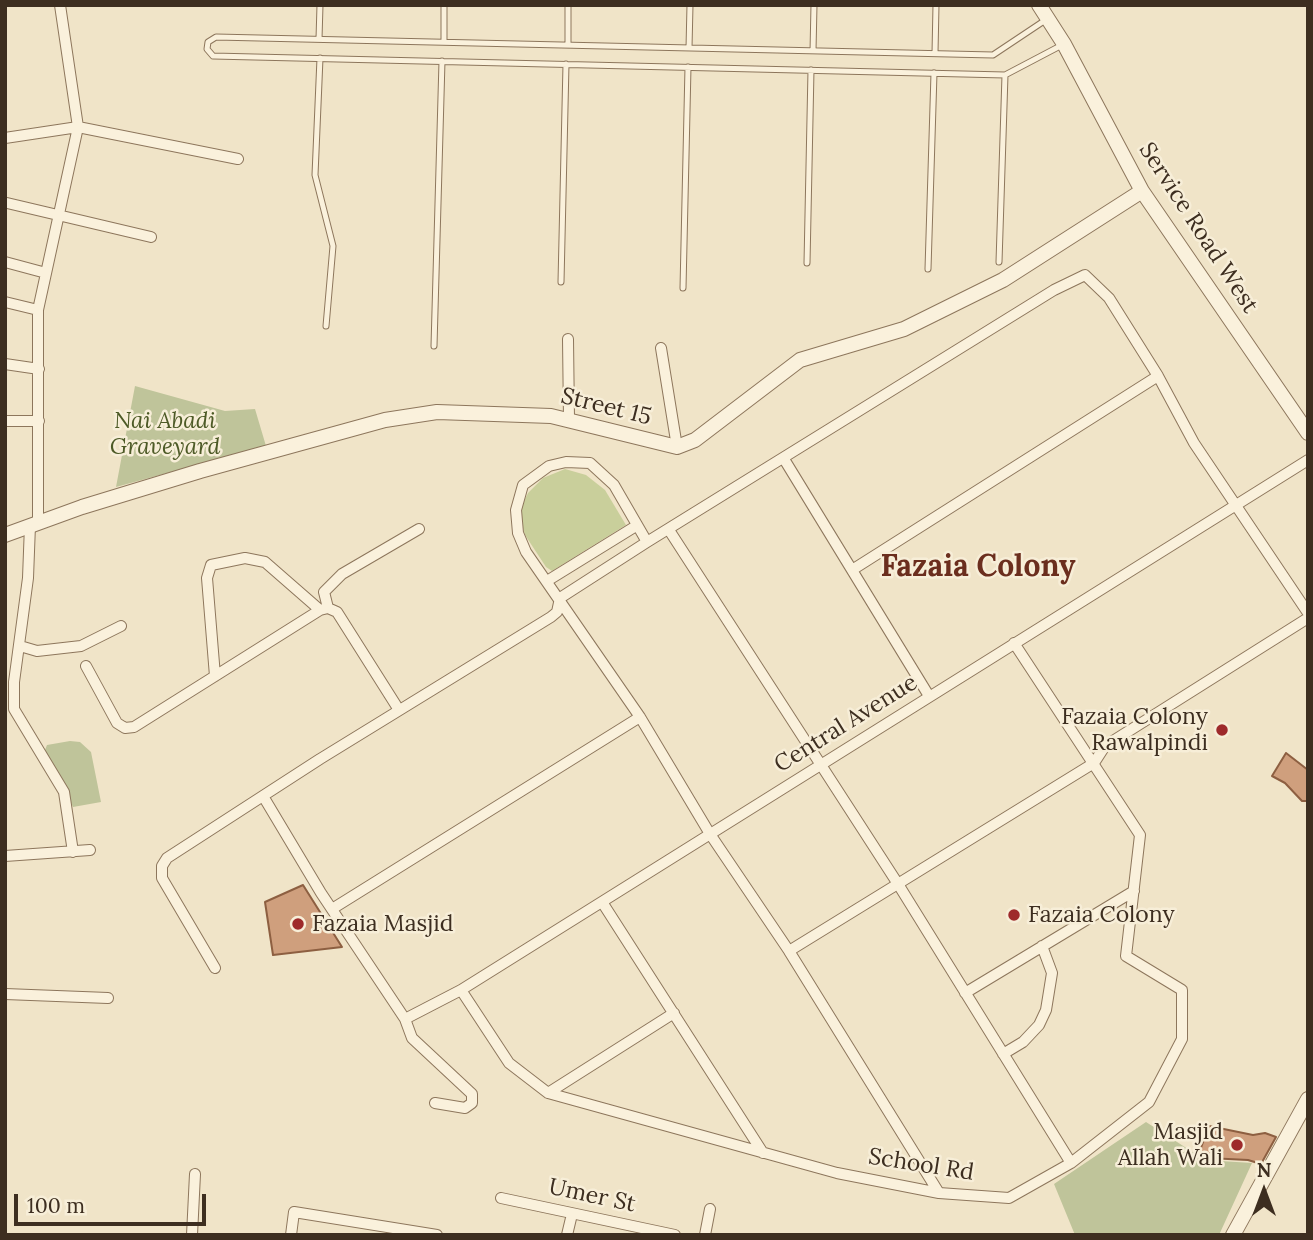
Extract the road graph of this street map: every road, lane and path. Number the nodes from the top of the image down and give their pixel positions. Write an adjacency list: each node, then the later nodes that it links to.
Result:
1 (60, 5): 24 (street)
2 (320, 5): 10 (lane)
3 (444, 5): 11 (lane)
4 (568, 5): 13 (lane)
5 (690, 5): 14 (lane)
6 (814, 5): 15 (lane)
7 (936, 5): 16 (lane)
8 (1039, 5): 9 (street, Service Road West)
9 (1048, 18): 12 (street, Service Road West); 16 (lane)
10 (319, 39): 11 (lane); 17 (lane)
11 (444, 42): 13 (lane)
12 (1063, 44): 23 (lane); 27 (street, Service Road West)
13 (568, 45): 14 (lane)
14 (689, 48): 15 (lane)
15 (813, 51): 16 (lane)
16 (935, 53)
17 (320, 58): 18 (lane); 40 (lane)
18 (442, 61): 19 (lane); 42 (lane)
19 (566, 64): 20 (lane); 36 (lane)
20 (688, 67): 21 (lane); 37 (lane)
21 (811, 70): 22 (lane); 33 (lane)
22 (934, 73): 23 (lane); 34 (lane)
23 (1005, 75): 32 (lane)
24 (78, 127): 25 (street); 26 (street); 29 (street)
25 (5, 138)
26 (238, 159)
27 (1142, 191): 50 (street, Service Road West); 51 (street, Street 15)
28 (7, 203): 29 (street)
29 (60, 213): 30 (street); 35 (street)
30 (151, 237)
31 (5, 262): 35 (street)
32 (999, 262)
33 (807, 263)
34 (928, 269)
35 (46, 273): 39 (street)
36 (561, 282)
37 (683, 288)
38 (5, 302): 39 (street)
39 (38, 310): 45 (street)
40 (326, 326)
41 (568, 339): 47 (street)
42 (434, 346)
43 (661, 348): 51 (street)
44 (5, 364): 45 (street)
45 (39, 369): 49 (street)
46 (1158, 376): 52 (street); 54 (street); 61 (street)
47 (569, 419): 51 (street, Street 15); 55 (street, Street 15)
48 (5, 421): 49 (street)
49 (39, 421): 55 (street)
50 (1308, 433)
51 (677, 447)
52 (784, 459): 58 (street); 61 (street)
53 (1308, 460): 54 (street, Central Avenue)
54 (1234, 506): 65 (street); 67 (street, Central Avenue)
55 (34, 523): 59 (street, Street 15); 68 (street)
56 (636, 526): 60 (street); 62 (street); 62 (street)
57 (419, 529): 64 (street)
58 (669, 530): 60 (street); 76 (street)
59 (5, 535)
60 (647, 542): 63 (street)
61 (852, 570): 71 (street)
62 (547, 581): 63 (street)
63 (560, 598): 73 (street); 74 (street)
64 (324, 609): 70 (street); 70 (street); 73 (street)
65 (1308, 616): 75 (street)
66 (121, 626): 68 (street)
67 (1014, 643): 71 (street, Central Avenue); 75 (street)
68 (20, 646): 72 (street)
69 (86, 666): 70 (street)
70 (215, 676)
71 (929, 696): 76 (street, Central Avenue)
72 (10, 710): 80 (street)
73 (399, 710): 77 (street)
74 (640, 717): 78 (street); 85 (street)
75 (1094, 763): 82 (street); 83 (street)
76 (821, 764): 78 (street, Central Avenue); 82 (street)
77 (263, 796): 85 (street); 88 (street)
78 (710, 835): 84 (street, Central Avenue); 87 (street)
79 (90, 850): 80 (street)
80 (74, 852): 81 (street)
81 (5, 856)
82 (898, 884): 87 (street); 90 (street)
83 (1133, 891): 86 (street); 100 (street, School Rd)
84 (602, 902): 89 (street, Central Avenue); 93 (street)
85 (332, 909): 94 (street)
86 (1042, 946): 90 (street); 95 (street)
87 (789, 951): 102 (street)
88 (215, 968)
89 (461, 990): 94 (street, Central Avenue); 96 (street)
90 (965, 993): 95 (street)
91 (5, 994): 92 (street)
92 (108, 998)
93 (674, 1013): 96 (street); 99 (street)
94 (405, 1019): 98 (street)
95 (1003, 1054): 100 (street)
96 (548, 1093): 99 (street, School Rd)
97 (1308, 1099): 113 (street)
98 (435, 1103)
99 (763, 1153): 102 (street, School Rd)
100 (1071, 1163): 102 (street, School Rd)
101 (195, 1174): 107 (street)
102 (939, 1192)
103 (500, 1199): 105 (street, Umer St)
104 (710, 1209): 112 (street)
105 (572, 1214): 106 (street, Umer St); 110 (street)
106 (641, 1232): 111 (street, Umer St)
107 (192, 1235)
108 (291, 1235): 109 (street)
109 (436, 1235)
110 (567, 1235)
111 (675, 1235)
112 (705, 1235)
113 (1233, 1235)

